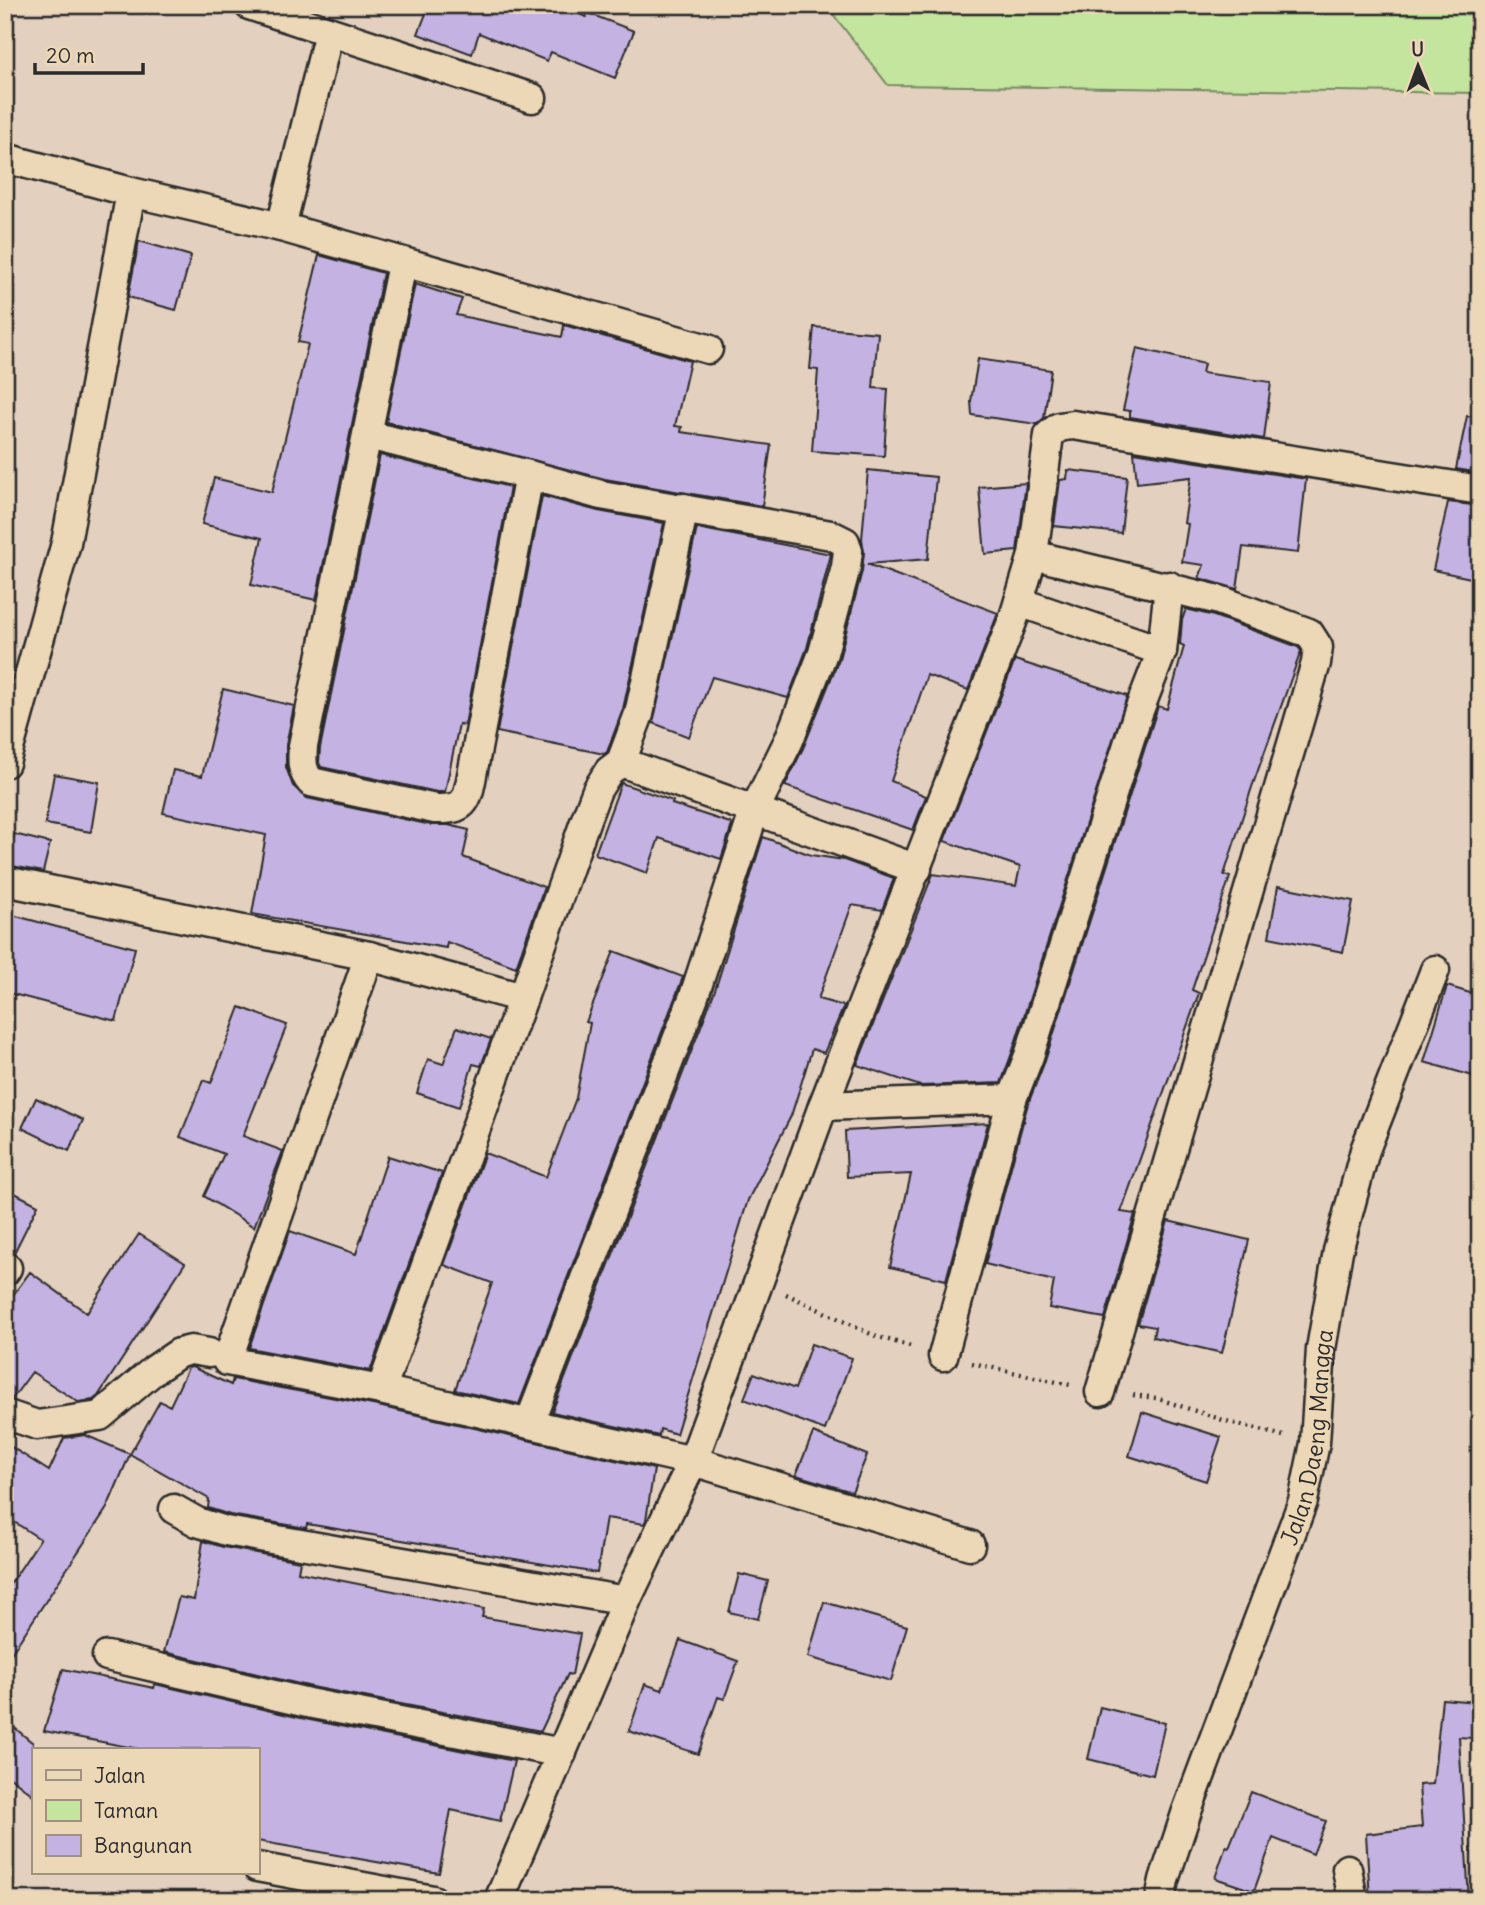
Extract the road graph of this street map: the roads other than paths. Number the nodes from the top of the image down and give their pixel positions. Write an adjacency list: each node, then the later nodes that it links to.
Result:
1 (249, 5): 2 (street)
2 (328, 32): 3 (street); 6 (street)
3 (531, 98)
4 (5, 158): 5 (street)
5 (131, 192): 6 (street); 17 (street)
6 (281, 227): 7 (street)
7 (402, 264): 8 (street); 9 (street)
8 (708, 349)
9 (368, 435): 10 (street); 10 (street)
10 (529, 475): 12 (street)
11 (1480, 490): 13 (street)
12 (684, 508): 18 (street); 19 (street)
13 (1033, 555): 14 (street); 15 (street)
14 (1169, 586): 16 (street); 30 (street)
15 (1019, 602): 16 (street); 20 (street)
16 (1162, 651): 25 (street)
17 (5, 762)
18 (621, 762): 19 (street); 24 (street)
19 (755, 809): 20 (street); 32 (street)
20 (917, 869): 26 (street)
21 (5, 881): 22 (street)
22 (369, 956): 24 (street); 29 (street)
23 (1435, 970): 43 (street, Jalan Daeng Mangga)
24 (523, 998): 29 (street)
25 (1012, 1100): 26 (street); 28 (street)
26 (823, 1106): 33 (street)
27 (209, 1353): 31 (street)
28 (943, 1356)
29 (381, 1390): 32 (street)
30 (1100, 1392)
31 (5, 1414)
32 (529, 1424): 33 (street)
33 (693, 1461): 35 (street); 36 (street)
34 (174, 1510): 36 (street)
35 (970, 1545)
36 (626, 1601): 38 (street)
37 (107, 1656): 38 (street)
38 (562, 1753): 42 (street)
39 (259, 1867): 41 (street)
40 (1348, 1869): 44 (street)
41 (433, 1900)
42 (499, 1900)
43 (1160, 1900)
44 (1353, 1900)

